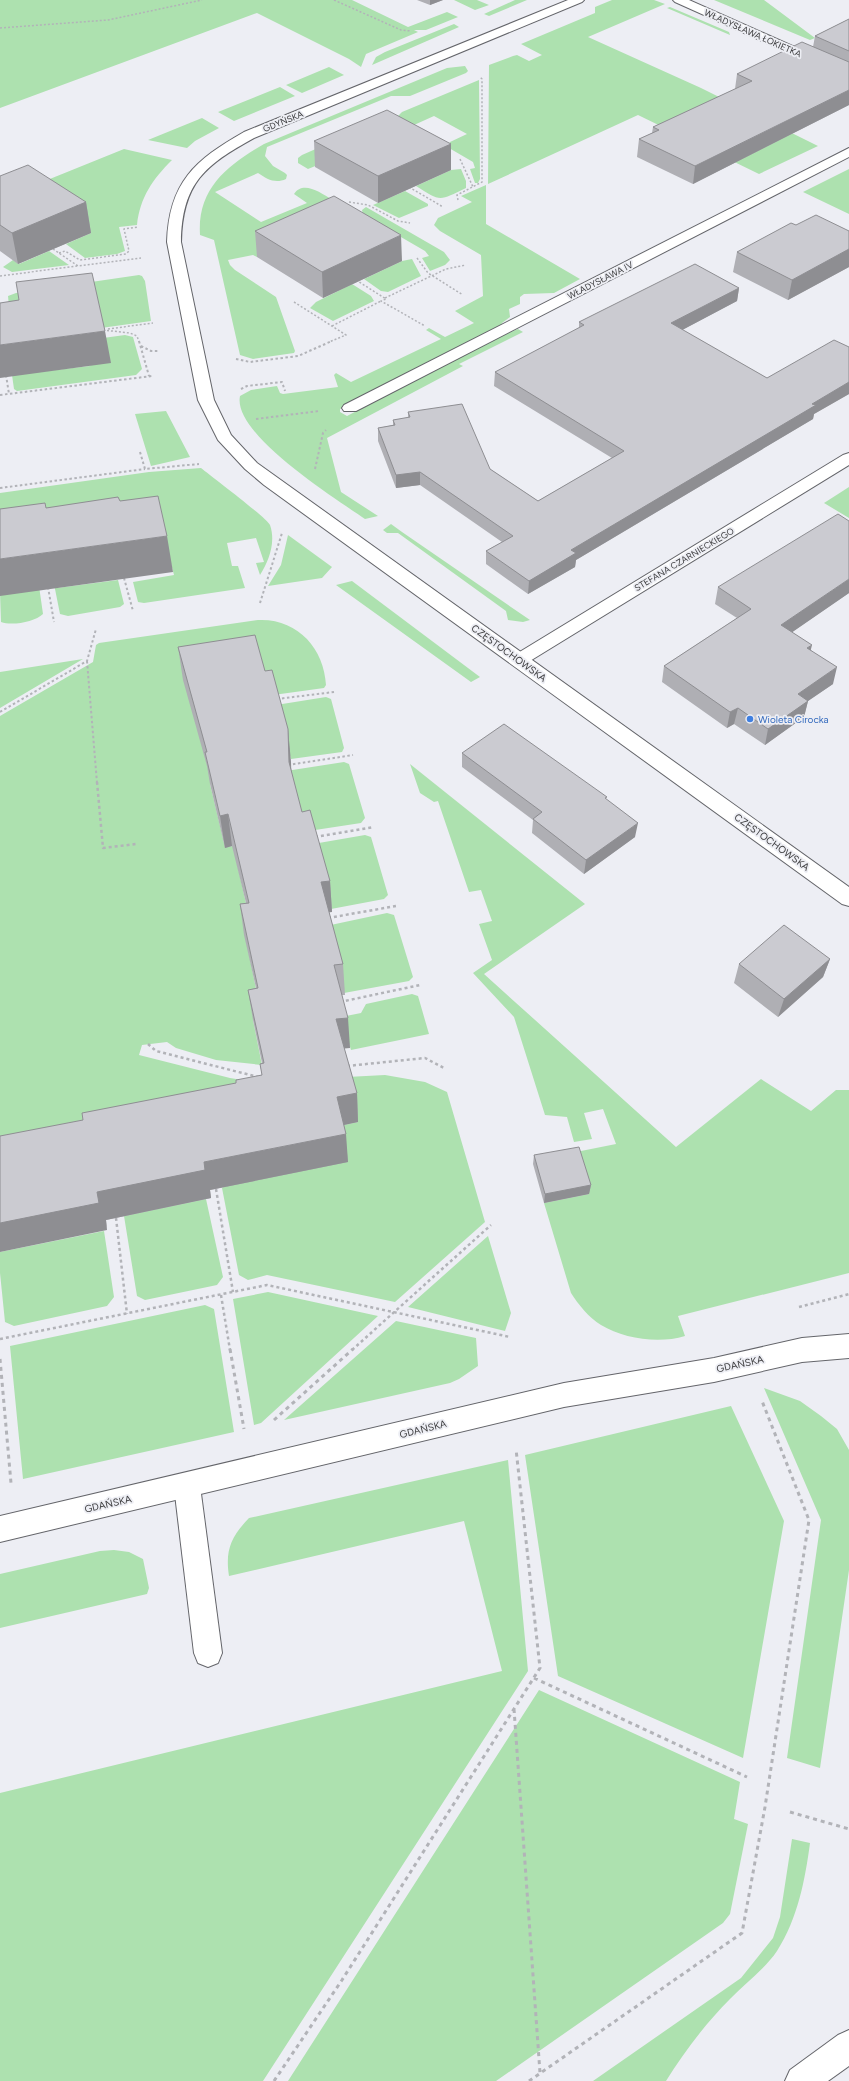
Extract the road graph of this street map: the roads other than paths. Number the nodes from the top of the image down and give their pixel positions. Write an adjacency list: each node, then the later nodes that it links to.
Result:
1 (578, 0): 5 (street, GDYŃSKA)
2 (678, 0): 3 (street, WŁADYSŁAWA ŁOKIETKA)
3 (849, 76)
4 (849, 152): 6 (street, WŁADYSŁAWA IV)
5 (202, 381): 8 (street, CZĘSTOCHOWSKA)
6 (350, 408)
7 (849, 458): 8 (street, STEFANA CZARNIECKIEGO)
8 (519, 660): 9 (street, CZĘSTOCHOWSKA)
9 (849, 898)
10 (849, 1346): 11 (street, GDAŃSKA)
11 (187, 1486): 12 (street, GDAŃSKA); 13 (street)
12 (0, 1529)
13 (208, 1653)
14 (849, 2044): 15 (street)
15 (801, 2081)

